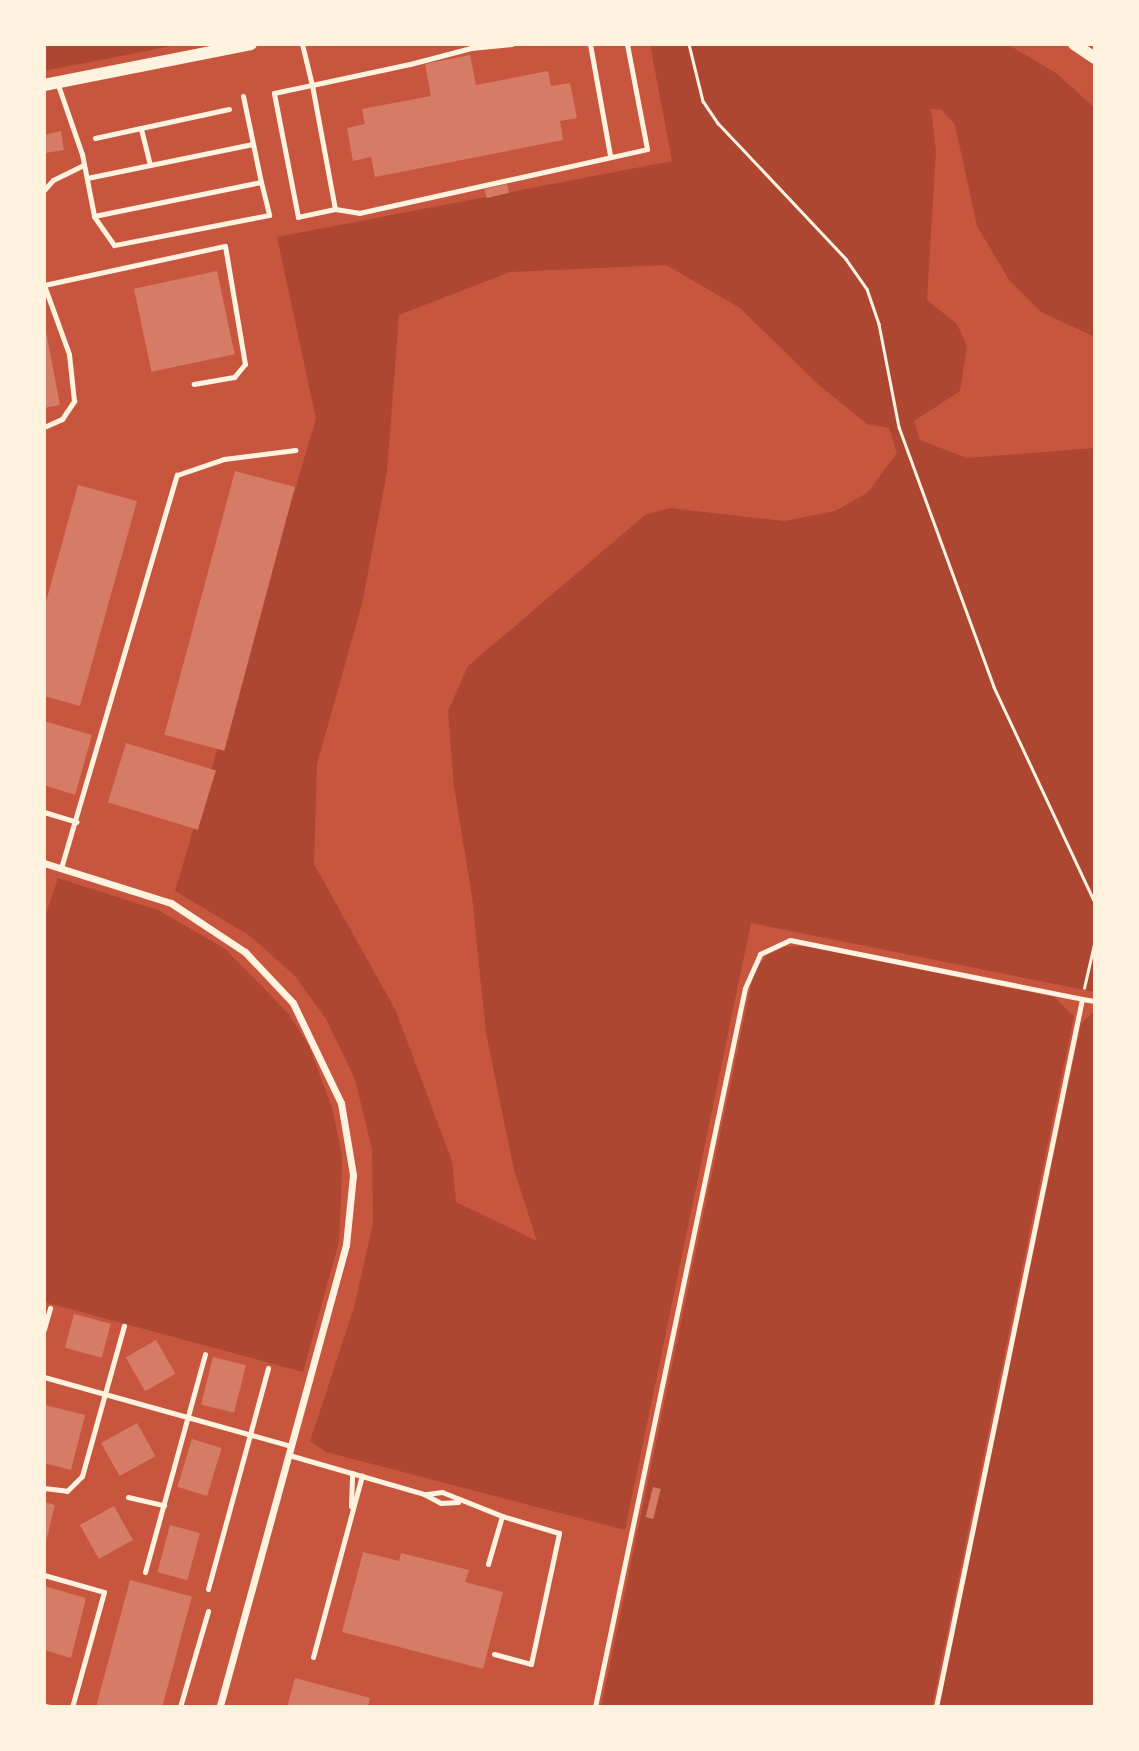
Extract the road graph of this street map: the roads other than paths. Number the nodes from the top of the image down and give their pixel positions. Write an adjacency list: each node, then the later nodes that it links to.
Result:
1 (251, 44): 8 (street)
2 (302, 44): 9 (lane)
3 (512, 44): 9 (lane)
4 (590, 44): 15 (lane)
5 (627, 44): 15 (lane)
6 (1074, 44): 7 (street)
7 (1095, 58)
8 (50, 83): 16 (lane)
9 (312, 85): 21 (lane); 21 (lane)
10 (243, 96): 14 (lane)
11 (229, 109): 12 (lane)
12 (141, 128): 13 (lane); 17 (lane)
13 (95, 138)
14 (253, 144): 17 (lane); 19 (lane)
15 (610, 155): 21 (lane)
16 (84, 165): 18 (lane); 20 (lane)
17 (150, 165): 18 (lane)
18 (86, 178): 22 (lane)
19 (261, 182): 22 (lane); 22 (lane)
20 (44, 190)
21 (335, 209)
22 (94, 216)
23 (44, 285): 24 (lane); 25 (lane)
24 (194, 384)
25 (44, 427)
26 (295, 450): 28 (lane)
27 (44, 812): 28 (lane)
28 (76, 822): 30 (lane)
29 (44, 863): 30 (street)
30 (61, 868): 42 (street)
31 (1082, 999): 32 (lane); 65 (lane); 66 (lane)
32 (1095, 1001)
33 (50, 1308): 35 (lane)
34 (124, 1326): 39 (lane)
35 (44, 1329)
36 (205, 1354): 40 (lane)
37 (268, 1368): 41 (lane)
38 (44, 1377): 39 (lane)
39 (104, 1394): 40 (lane); 46 (lane)
40 (187, 1417): 41 (lane); 50 (lane)
41 (250, 1434): 42 (lane); 56 (lane)
42 (291, 1446): 43 (street)
43 (289, 1455): 44 (lane); 64 (street)
44 (352, 1473): 45 (lane); 51 (lane)
45 (362, 1476): 47 (lane); 51 (lane)
46 (44, 1488)
47 (424, 1494): 49 (lane); 49 (lane)
48 (128, 1497): 50 (lane)
49 (458, 1502): 52 (lane)
50 (164, 1505): 54 (lane)
51 (351, 1506): 59 (lane)
52 (502, 1516): 53 (lane); 58 (lane)
53 (488, 1564)
54 (145, 1572)
55 (44, 1575): 62 (lane)
56 (208, 1589)
57 (208, 1611): 63 (lane)
58 (494, 1654)
59 (313, 1657)
60 (44, 1706): 61 (lane)
61 (50, 1707)
62 (72, 1707)
63 (180, 1707)
64 (220, 1707)
65 (595, 1707)
66 (936, 1707)

